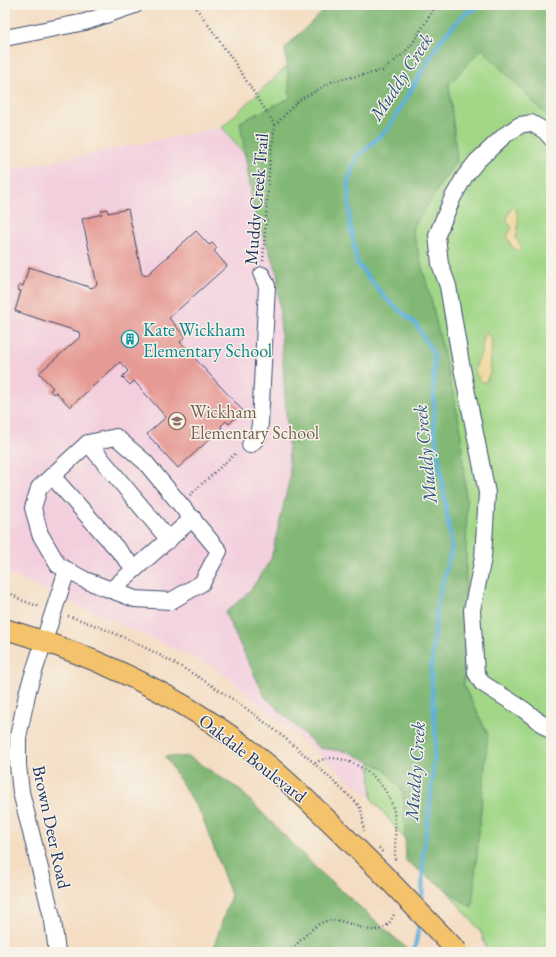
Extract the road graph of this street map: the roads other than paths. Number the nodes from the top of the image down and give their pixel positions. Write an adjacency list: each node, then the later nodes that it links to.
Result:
1 (136, 5): 2 (street)
2 (5, 38)
3 (551, 138): 15 (street)
4 (262, 275): 6 (street)
5 (88, 443): 7 (street); 8 (street); 9 (street)
6 (244, 448)
7 (52, 476): 10 (street); 11 (street)
8 (193, 518): 9 (street); 12 (street)
9 (169, 540): 10 (street)
10 (135, 569): 12 (street)
11 (66, 570): 12 (street); 14 (street, Brown Deer Road)
12 (111, 590)
13 (5, 629): 14 (main road, Oakdale Boulevard)
14 (44, 641): 16 (street, Brown Deer Road); 17 (main road, Oakdale Boulevard, bridge)
15 (551, 731)
16 (57, 952)
17 (458, 952)

